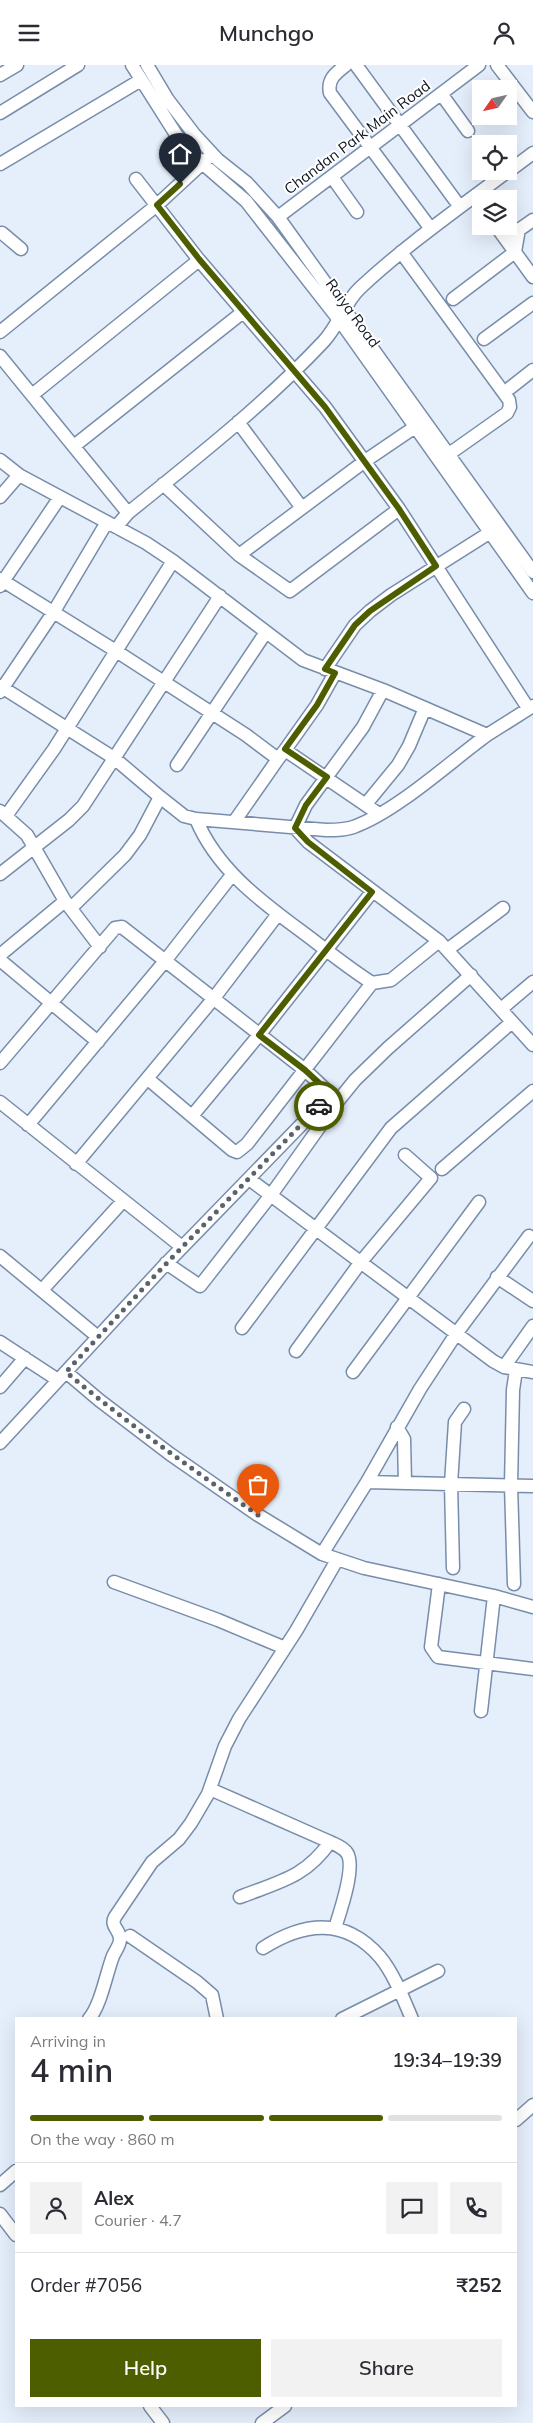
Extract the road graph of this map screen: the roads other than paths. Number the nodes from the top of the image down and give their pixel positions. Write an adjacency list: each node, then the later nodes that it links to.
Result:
1 (17, 65): 9 (street)
2 (78, 65): 13 (street)
3 (132, 65): 10 (street, Raiya Road)
4 (147, 65): 18 (street, Raiya Road)
5 (346, 65): 16 (street)
6 (356, 65): 14 (street)
7 (479, 65): 11 (street, Chandan Park Main Road)
8 (497, 65): 12 (street)
9 (0, 75)
10 (141, 80): 19 (street, Raiya Road); 20 (street)
11 (442, 95): 14 (street, Chandan Park Main Road); 15 (street)
12 (533, 112)
13 (0, 113)
14 (401, 124): 16 (street, Chandan Park Main Road); 26 (street)
15 (468, 131)
16 (369, 148): 22 (street, Chandan Park Main Road); 31 (street)
17 (533, 153): 21 (street)
18 (212, 154): 19 (street); 29 (street, Raiya Road)
19 (202, 163): 27 (street); 45 (street, Raiya Road)
20 (0, 164)
21 (517, 165)
22 (332, 177): 28 (street); 29 (street, Chandan Park Main Road)
23 (136, 179): 27 (street)
24 (498, 180): 25 (street)
25 (486, 190)
26 (472, 202): 31 (street)
27 (157, 205): 39 (street); 46 (street)
28 (357, 212)
29 (278, 217): 45 (street, Raiya Road)
30 (533, 220): 32 (street)
31 (431, 229): 37 (street)
32 (520, 229): 35 (street); 38 (street)
33 (1, 233): 36 (street)
34 (502, 235): 35 (street)
35 (505, 239): 38 (street)
36 (21, 249)
37 (401, 252): 45 (street); 56 (street)
38 (515, 252): 40 (street); 42 (street)
39 (199, 259): 44 (street); 52 (street)
40 (529, 263): 41 (street)
41 (533, 277)
42 (453, 299)
43 (533, 303): 47 (street)
44 (244, 312): 50 (street); 55 (street)
45 (341, 313): 50 (street); 54 (street, Raiya Road); 56 (street, Raiya Road)
46 (0, 332)
47 (484, 339)
48 (0, 356): 52 (street)
49 (533, 370): 51 (street)
50 (295, 371): 53 (street); 58 (street)
51 (510, 388)
52 (32, 395): 55 (street)
53 (238, 422): 60 (street); 63 (street)
54 (415, 427): 58 (street); 67 (street, Raiya Road)
55 (74, 446): 65 (street)
56 (449, 453): 67 (street, Raiya Road)
57 (0, 460): 59 (street)
58 (365, 461): 63 (street); 64 (street)
59 (19, 475): 61 (street); 62 (street)
60 (163, 484): 65 (street); 68 (street)
61 (0, 497)
62 (60, 497): 66 (street); 72 (street)
63 (302, 508): 68 (street)
64 (399, 509): 68 (street); 70 (street)
65 (128, 513): 66 (street)
66 (111, 525): 69 (street); 75 (street)
67 (495, 529): 70 (street); 71 (street, Raiya Road); 73 (street, Raiya Road)
68 (239, 555)
69 (173, 561): 74 (street); 77 (street)
70 (436, 566): 78 (street); 82 (street)
71 (533, 572)
72 (1, 582): 75 (street)
73 (533, 593)
74 (220, 596): 76 (street); 79 (street)
75 (53, 613): 77 (street); 80 (street)
76 (266, 633): 78 (street); 84 (street)
77 (116, 651): 79 (street); 85 (street)
78 (330, 671): 81 (street); 87 (street)
79 (164, 683): 84 (street); 88 (street)
80 (1, 689): 85 (street)
81 (383, 690): 83 (street); 90 (street)
82 (531, 707): 86 (street)
83 (425, 708): 86 (street); 92 (street)
84 (212, 714): 87 (street); 89 (street)
85 (67, 728): 88 (street); 93 (street)
86 (487, 735): 94 (street)
87 (281, 754): 90 (street); 96 (street)
88 (114, 758): 91 (street); 98 (street)
89 (177, 765)
90 (327, 777): 92 (street); 97 (street)
91 (160, 797): 95 (street); 102 (street)
92 (366, 804): 94 (street)
93 (3, 814): 98 (street)
94 (378, 814): 97 (street)
95 (196, 819): 96 (street); 100 (street)
96 (234, 822): 97 (street)
97 (295, 828): 101 (street)
98 (35, 846): 99 (street); 102 (street)
99 (0, 875)
100 (232, 875): 104 (street); 110 (street)
101 (372, 892): 105 (street); 107 (street)
102 (68, 904): 106 (street); 108 (street)
103 (503, 908): 105 (street)
104 (278, 914): 107 (street); 114 (street)
105 (443, 945): 111 (street); 113 (street)
106 (100, 947): 110 (street); 115 (street)
107 (326, 950): 113 (street); 118 (street)
108 (0, 955)
109 (0, 960): 115 (street)
110 (165, 961): 114 (street); 119 (street)
111 (471, 975): 116 (street); 125 (street)
112 (533, 982): 116 (street)
113 (372, 983): 122 (street)
114 (214, 998): 118 (street); 123 (street)
115 (51, 1004): 119 (street); 121 (street)
116 (501, 1009): 117 (street)
117 (512, 1022): 120 (street); 136 (street)
118 (259, 1035): 122 (street); 127 (street)
119 (98, 1042): 128 (street)
120 (533, 1045)
121 (0, 1063)
122 (305, 1070): 125 (street); 127 (street)
123 (148, 1079): 127 (street); 130 (street)
124 (533, 1091): 131 (street)
125 (335, 1097): 132 (street); 133 (street)
126 (0, 1102): 128 (street)
127 (192, 1116)
128 (28, 1125): 130 (street)
129 (405, 1155): 141 (street)
130 (76, 1164): 134 (street)
131 (442, 1169)
132 (249, 1179): 133 (street); 138 (street)
133 (271, 1195): 136 (street); 140 (street)
134 (123, 1201): 138 (street); 143 (street)
135 (479, 1202): 144 (street)
136 (315, 1229): 141 (street); 147 (street)
137 (529, 1236): 142 (street)
138 (182, 1247): 140 (street)
139 (0, 1256): 143 (street)
140 (166, 1263): 149 (street)
141 (360, 1263): 144 (street); 151 (street)
142 (497, 1277): 145 (street); 148 (street)
143 (42, 1290): 149 (street)
144 (407, 1298): 148 (street); 154 (street)
145 (533, 1301)
146 (533, 1326): 153 (street)
147 (242, 1327)
148 (456, 1334): 153 (street); 159 (street)
149 (98, 1337): 156 (street)
150 (0, 1342): 152 (street)
151 (296, 1351)
152 (25, 1358): 156 (street); 157 (street)
153 (510, 1369): 155 (street); 164 (street)
154 (353, 1372)
155 (533, 1372)
156 (62, 1376): 160 (street); 166 (street)
157 (0, 1387)
158 (464, 1409): 163 (street)
159 (398, 1427): 161 (street); 162 (street)
160 (0, 1443)
161 (367, 1482): 162 (street); 166 (street)
162 (405, 1483): 163 (street)
163 (452, 1484): 164 (street); 168 (street)
164 (511, 1485): 165 (street); 171 (street)
165 (533, 1486)
166 (322, 1554): 167 (street)
167 (337, 1560): 170 (street); 174 (street)
168 (453, 1568)
169 (114, 1582): 174 (street)
170 (439, 1584): 172 (street); 175 (street)
171 (514, 1584)
172 (494, 1596): 173 (street); 175 (street)
173 (533, 1607)
174 (285, 1648): 178 (street)
175 (486, 1663): 176 (street); 177 (street)
176 (533, 1669)
177 (481, 1711)
178 (210, 1789): 179 (street); 186 (street)
179 (330, 1842): 180 (street); 181 (street)
180 (240, 1897)
181 (335, 1928): 183 (street); 185 (street)
182 (130, 1936): 187 (street)
183 (263, 1948)
184 (438, 1971): 185 (street)
185 (400, 1990): 188 (street); 189 (street)
186 (90, 2017)
187 (217, 2017)
188 (346, 2017)
189 (411, 2017)
190 (533, 2105): 191 (street)
191 (517, 2119)
192 (15, 2172): 193 (street)
193 (0, 2185)
194 (0, 2214): 195 (street)
195 (15, 2234)
196 (151, 2407): 198 (street)
197 (284, 2407): 199 (street)
198 (163, 2423)
199 (262, 2423)

